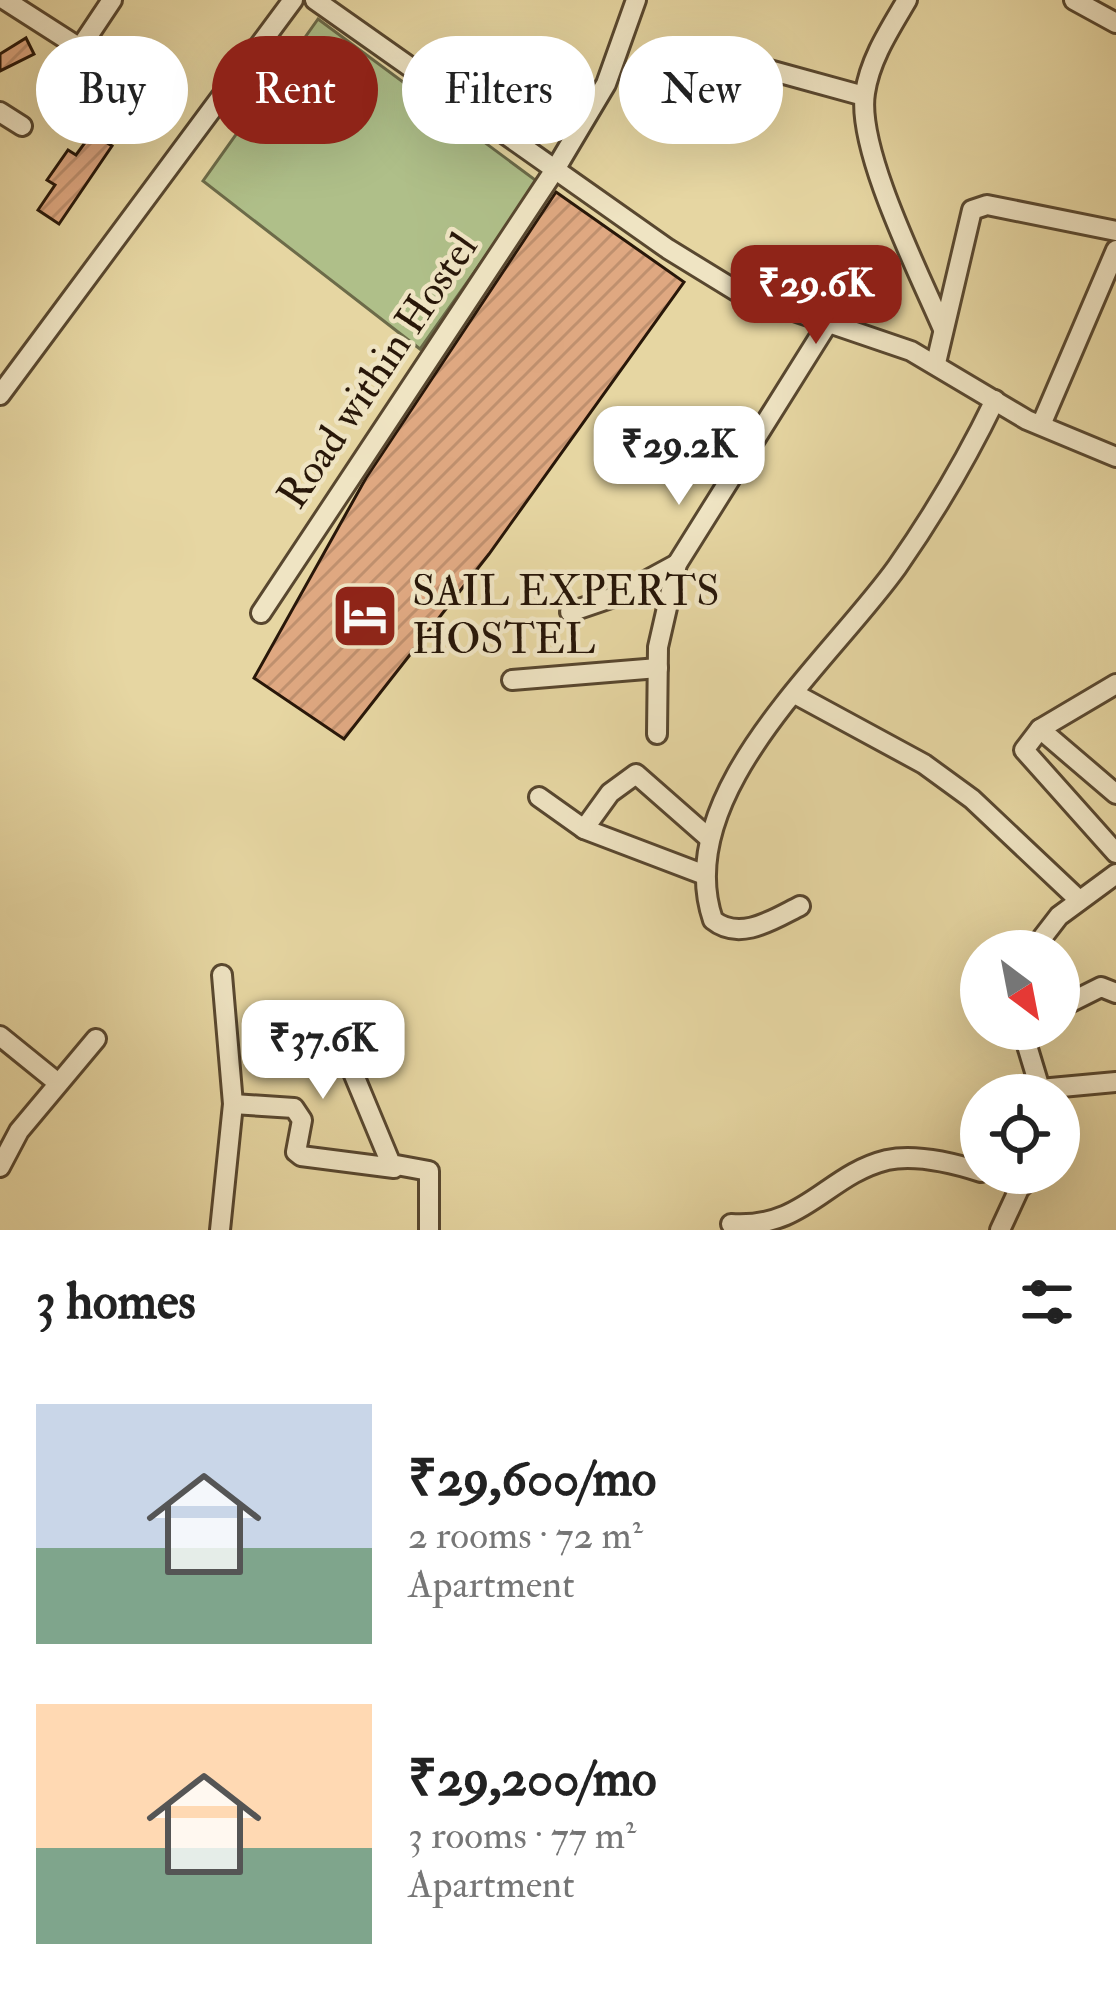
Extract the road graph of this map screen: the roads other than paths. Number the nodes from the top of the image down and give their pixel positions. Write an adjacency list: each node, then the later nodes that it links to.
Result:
1 (4, 0): 2 (street)
2 (112, 0)
3 (293, 0): 19 (street)
4 (315, 0): 13 (street)
5 (635, 0): 13 (street, Road within Hostel)
6 (907, 0): 10 (street)
7 (1074, 0): 8 (street)
8 (1116, 22)
9 (783, 74): 10 (street)
10 (864, 96): 17 (street)
11 (0, 112): 12 (street)
12 (22, 126)
13 (556, 168): 16 (street); 25 (street, Road within Hostel)
14 (1116, 231): 17 (street)
15 (1116, 250): 21 (street)
16 (828, 323): 18 (street); 23 (street)
17 (944, 329): 18 (street)
18 (936, 363): 20 (street)
19 (0, 395)
20 (994, 400): 21 (street); 29 (street)
21 (1041, 425): 22 (street)
22 (1116, 457)
23 (677, 564): 24 (street); 26 (street)
24 (570, 612)
25 (261, 613)
26 (658, 668): 27 (street); 31 (street)
27 (512, 680)
28 (1116, 684): 30 (street)
29 (795, 694): 35 (street); 39 (street)
30 (1040, 729): 32 (street); 36 (street)
31 (657, 734)
32 (1116, 794)
33 (539, 796): 34 (street)
34 (584, 829): 35 (street); 38 (street)
35 (710, 839): 38 (street)
36 (1116, 854)
37 (1116, 874): 39 (street)
38 (705, 875): 40 (street)
39 (1078, 899): 41 (street)
40 (800, 905)
41 (1051, 930)
42 (222, 975): 51 (street)
43 (1116, 993): 44 (street)
44 (1080, 998)
45 (334, 1027): 54 (street)
46 (0, 1036): 49 (street)
47 (96, 1039): 49 (street)
48 (1116, 1082): 50 (street)
49 (58, 1083): 52 (street)
50 (1080, 1087)
51 (232, 1104): 54 (street); 58 (street)
52 (7, 1139): 53 (street)
53 (0, 1167)
54 (394, 1168): 59 (street)
55 (960, 1168): 57 (street)
56 (1017, 1194): 60 (street)
57 (731, 1224)
58 (220, 1230)
59 (429, 1230)
60 (1000, 1230)

